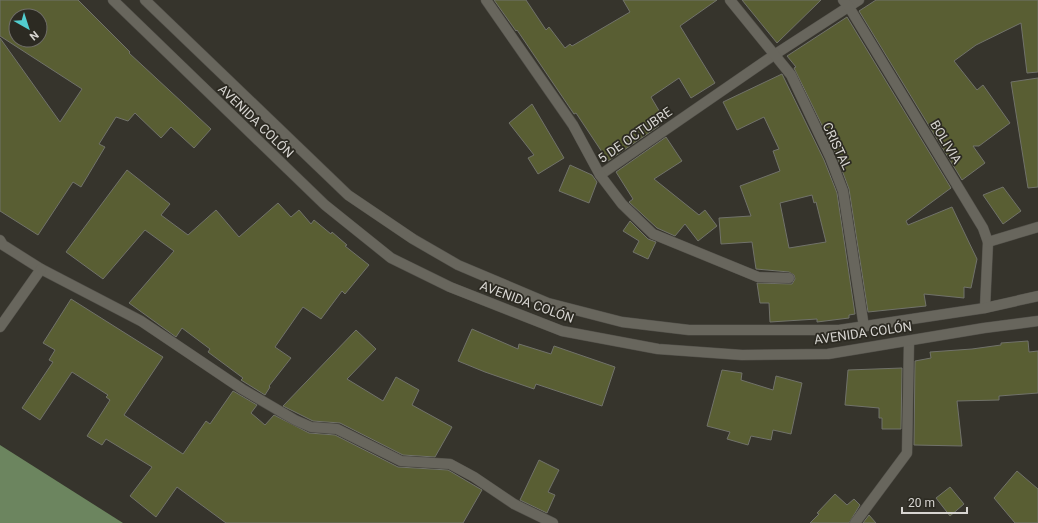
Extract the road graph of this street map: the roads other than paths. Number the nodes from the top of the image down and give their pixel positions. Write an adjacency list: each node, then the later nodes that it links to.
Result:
1 (113, 0): 19 (street, AVENIDA COLÓN)
2 (145, 0): 18 (street, AVENIDA COLÓN)
3 (486, 0): 8 (street, 5 DE OCTUBRE)
4 (730, 0): 7 (street, CRISTAL)
5 (859, 0): 6 (street, 5 DE OCTUBRE)
6 (846, 4): 7 (street, 5 DE OCTUBRE); 10 (street, BOLIVIA)
7 (774, 55): 8 (street, 5 DE OCTUBRE); 18 (street, CRISTAL)
8 (600, 175): 13 (street)
9 (1038, 227): 10 (street)
10 (988, 242): 15 (street, BOLIVIA)
11 (1, 243): 12 (street)
12 (41, 269): 17 (street); 20 (street)
13 (789, 278)
14 (1038, 296): 15 (street, AVENIDA COLÓN)
15 (985, 308): 18 (street, AVENIDA COLÓN)
16 (1038, 321): 19 (street, AVENIDA COLÓN)
17 (0, 327)
18 (864, 327)
19 (909, 340): 21 (street)
20 (553, 523)
21 (855, 523)

